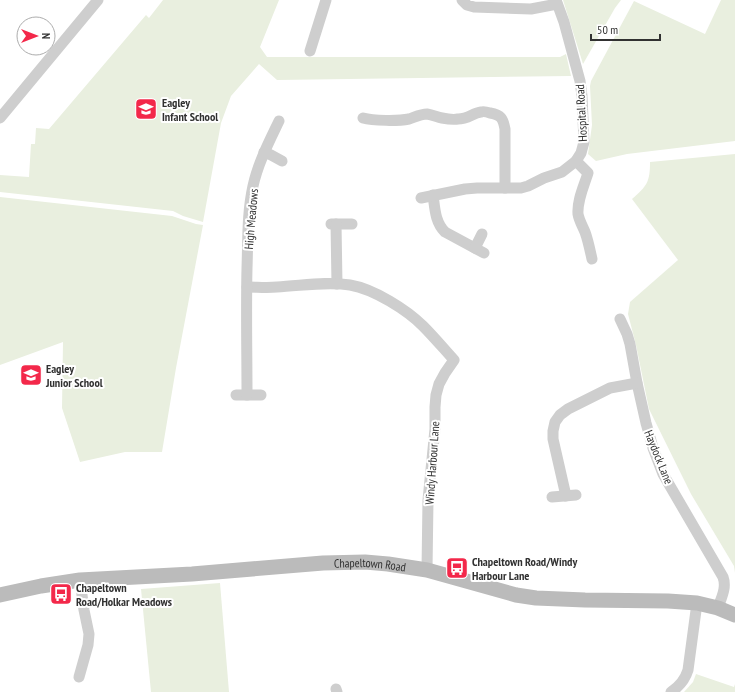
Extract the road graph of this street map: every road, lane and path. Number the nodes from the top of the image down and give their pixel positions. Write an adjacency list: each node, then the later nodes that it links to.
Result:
1 (98, 0): 6 (street)
2 (326, 0): 5 (street)
3 (462, 0): 4 (street)
4 (556, 2): 11 (street, Hospital Road)
5 (310, 50)
6 (0, 118)
7 (363, 118): 12 (street)
8 (279, 121): 9 (street, High Meadows)
9 (264, 152): 10 (street); 19 (street, High Meadows)
10 (282, 161)
11 (576, 161): 12 (street); 17 (street)
12 (505, 188): 13 (street)
13 (433, 195): 14 (street); 16 (street)
14 (421, 198)
15 (352, 224): 18 (street)
16 (482, 234)
17 (592, 259)
18 (337, 284): 19 (street); 24 (street, Windy Harbour Lane)
19 (247, 287): 22 (street, High Meadows)
20 (620, 319): 21 (street, Haydock Lane)
21 (637, 383): 23 (street); 28 (street, Haydock Lane)
22 (261, 395)
23 (552, 497)
24 (427, 570): 25 (main road, Chapeltown Road); 27 (main road, Chapeltown Road)
25 (80, 580): 26 (main road, Chapeltown Road); 30 (street)
26 (0, 594)
27 (697, 603): 28 (main road, Chapeltown Road); 31 (street)
28 (718, 608): 29 (main road, Chapeltown Road)
29 (735, 615)
30 (78, 678)
31 (671, 692)

